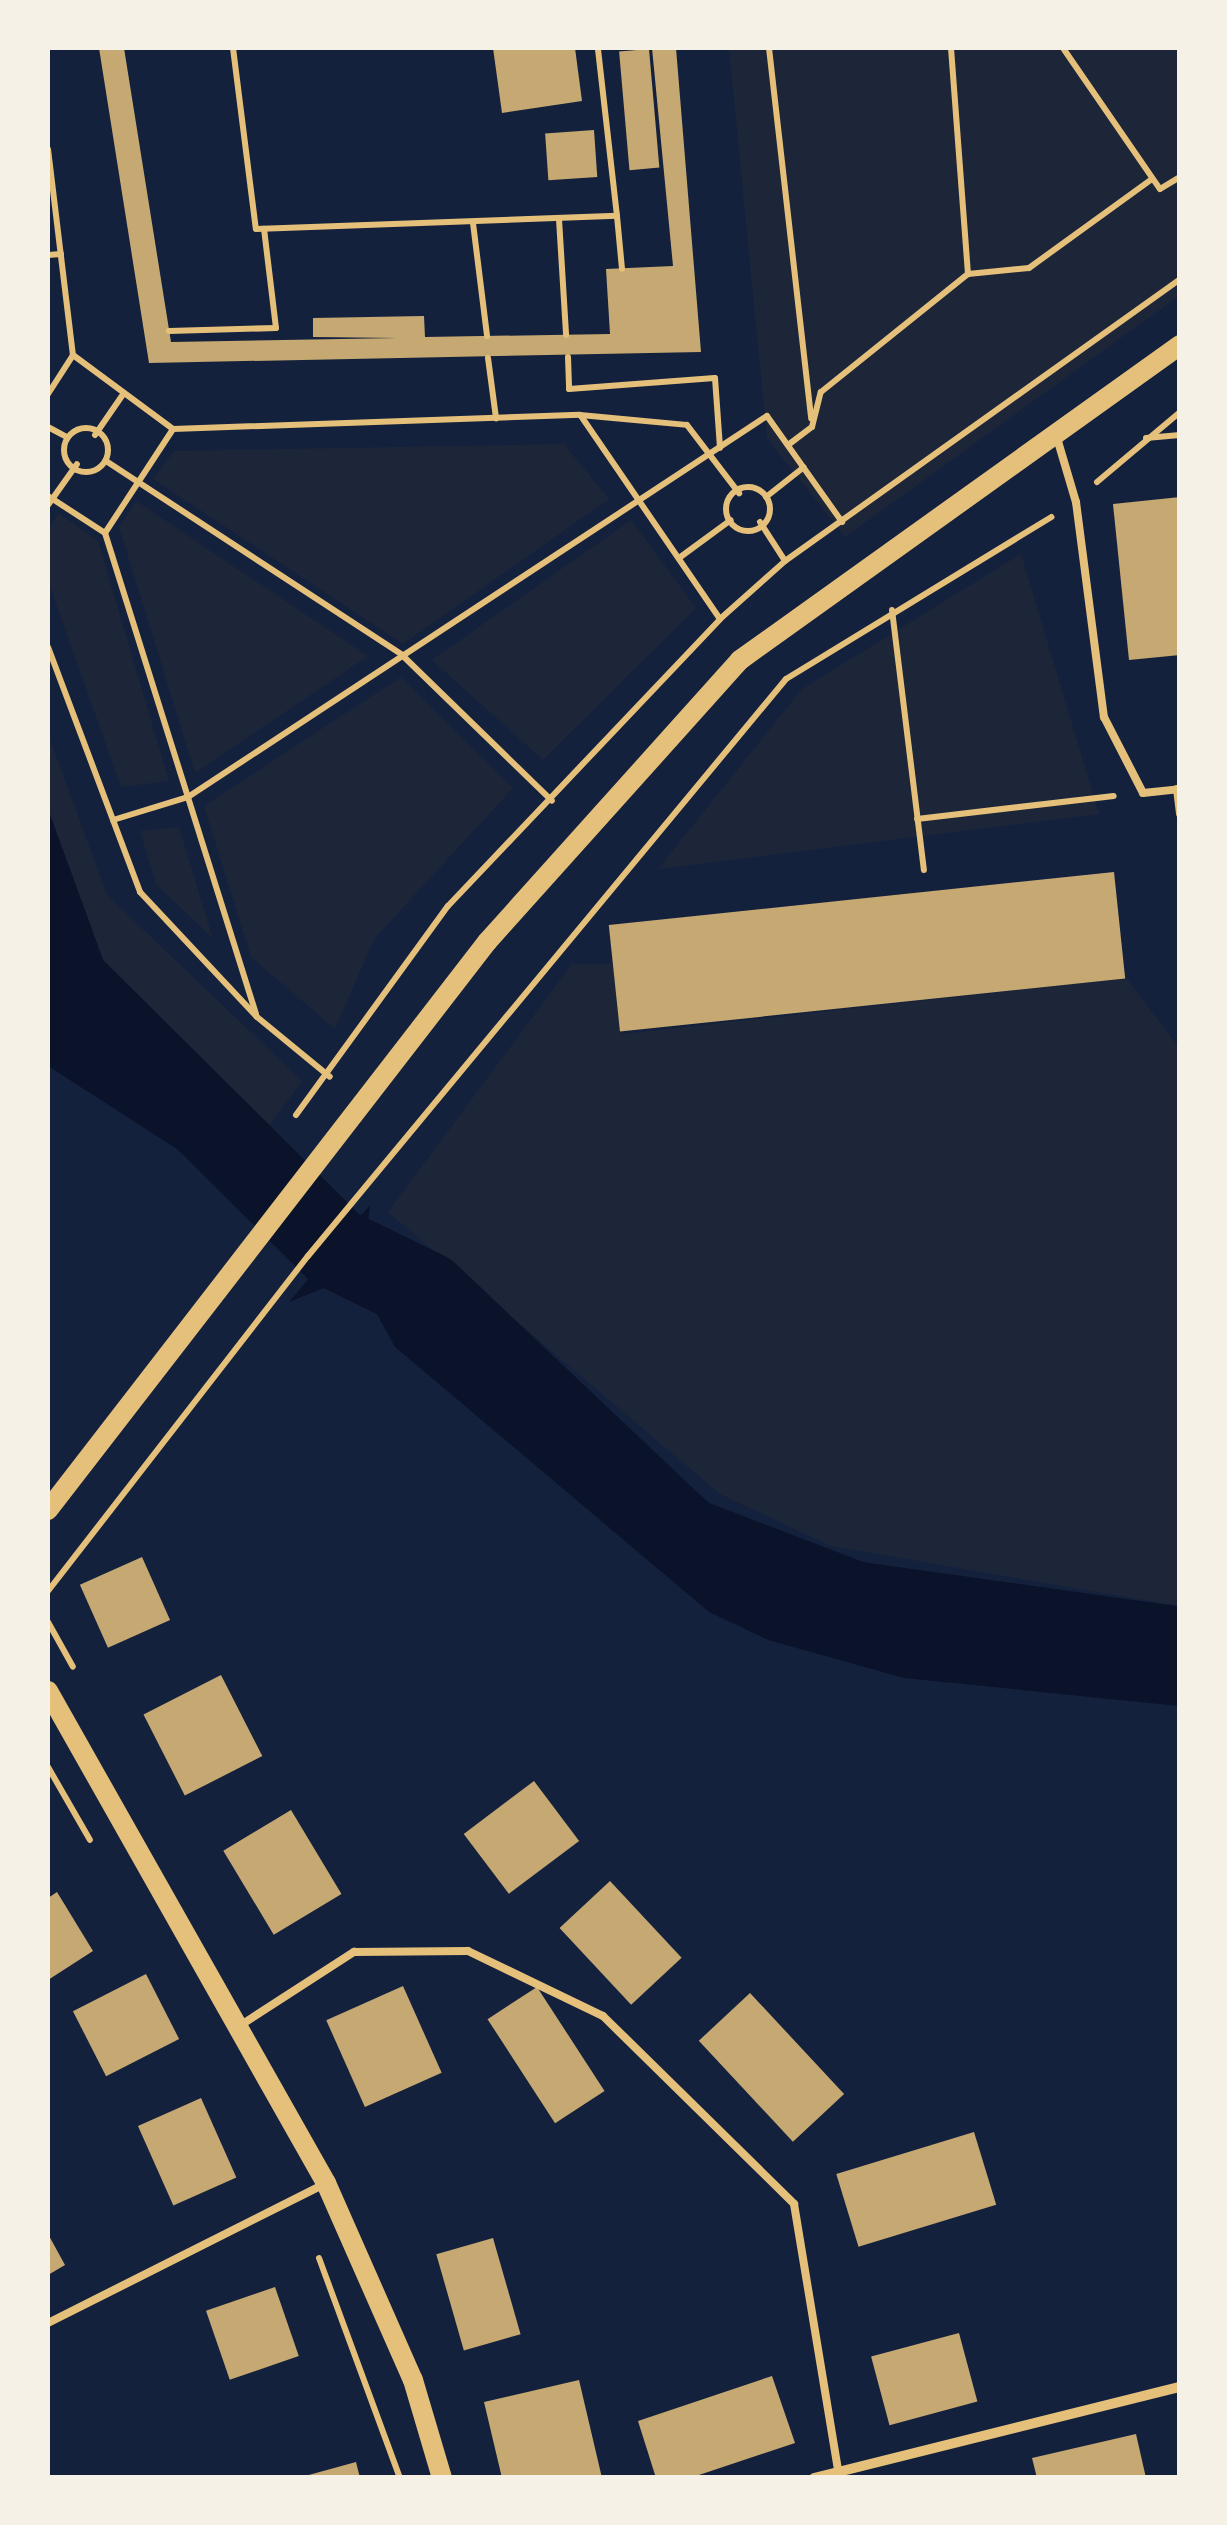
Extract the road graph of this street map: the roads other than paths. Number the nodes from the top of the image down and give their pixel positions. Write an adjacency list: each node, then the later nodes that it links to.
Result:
1 (1180, 344): 2 (main road)
2 (1055, 434): 3 (lane); 5 (main road)
3 (1178, 789): 4 (lane)
4 (1180, 814)
5 (48, 1510)
6 (48, 1691): 7 (main road)
7 (241, 2025): 8 (main road); 11 (lane)
8 (326, 2183): 9 (lane); 12 (main road)
9 (48, 2323)
10 (1180, 2387): 11 (street)
11 (838, 2470): 13 (street)
12 (442, 2478)
13 (814, 2478)

